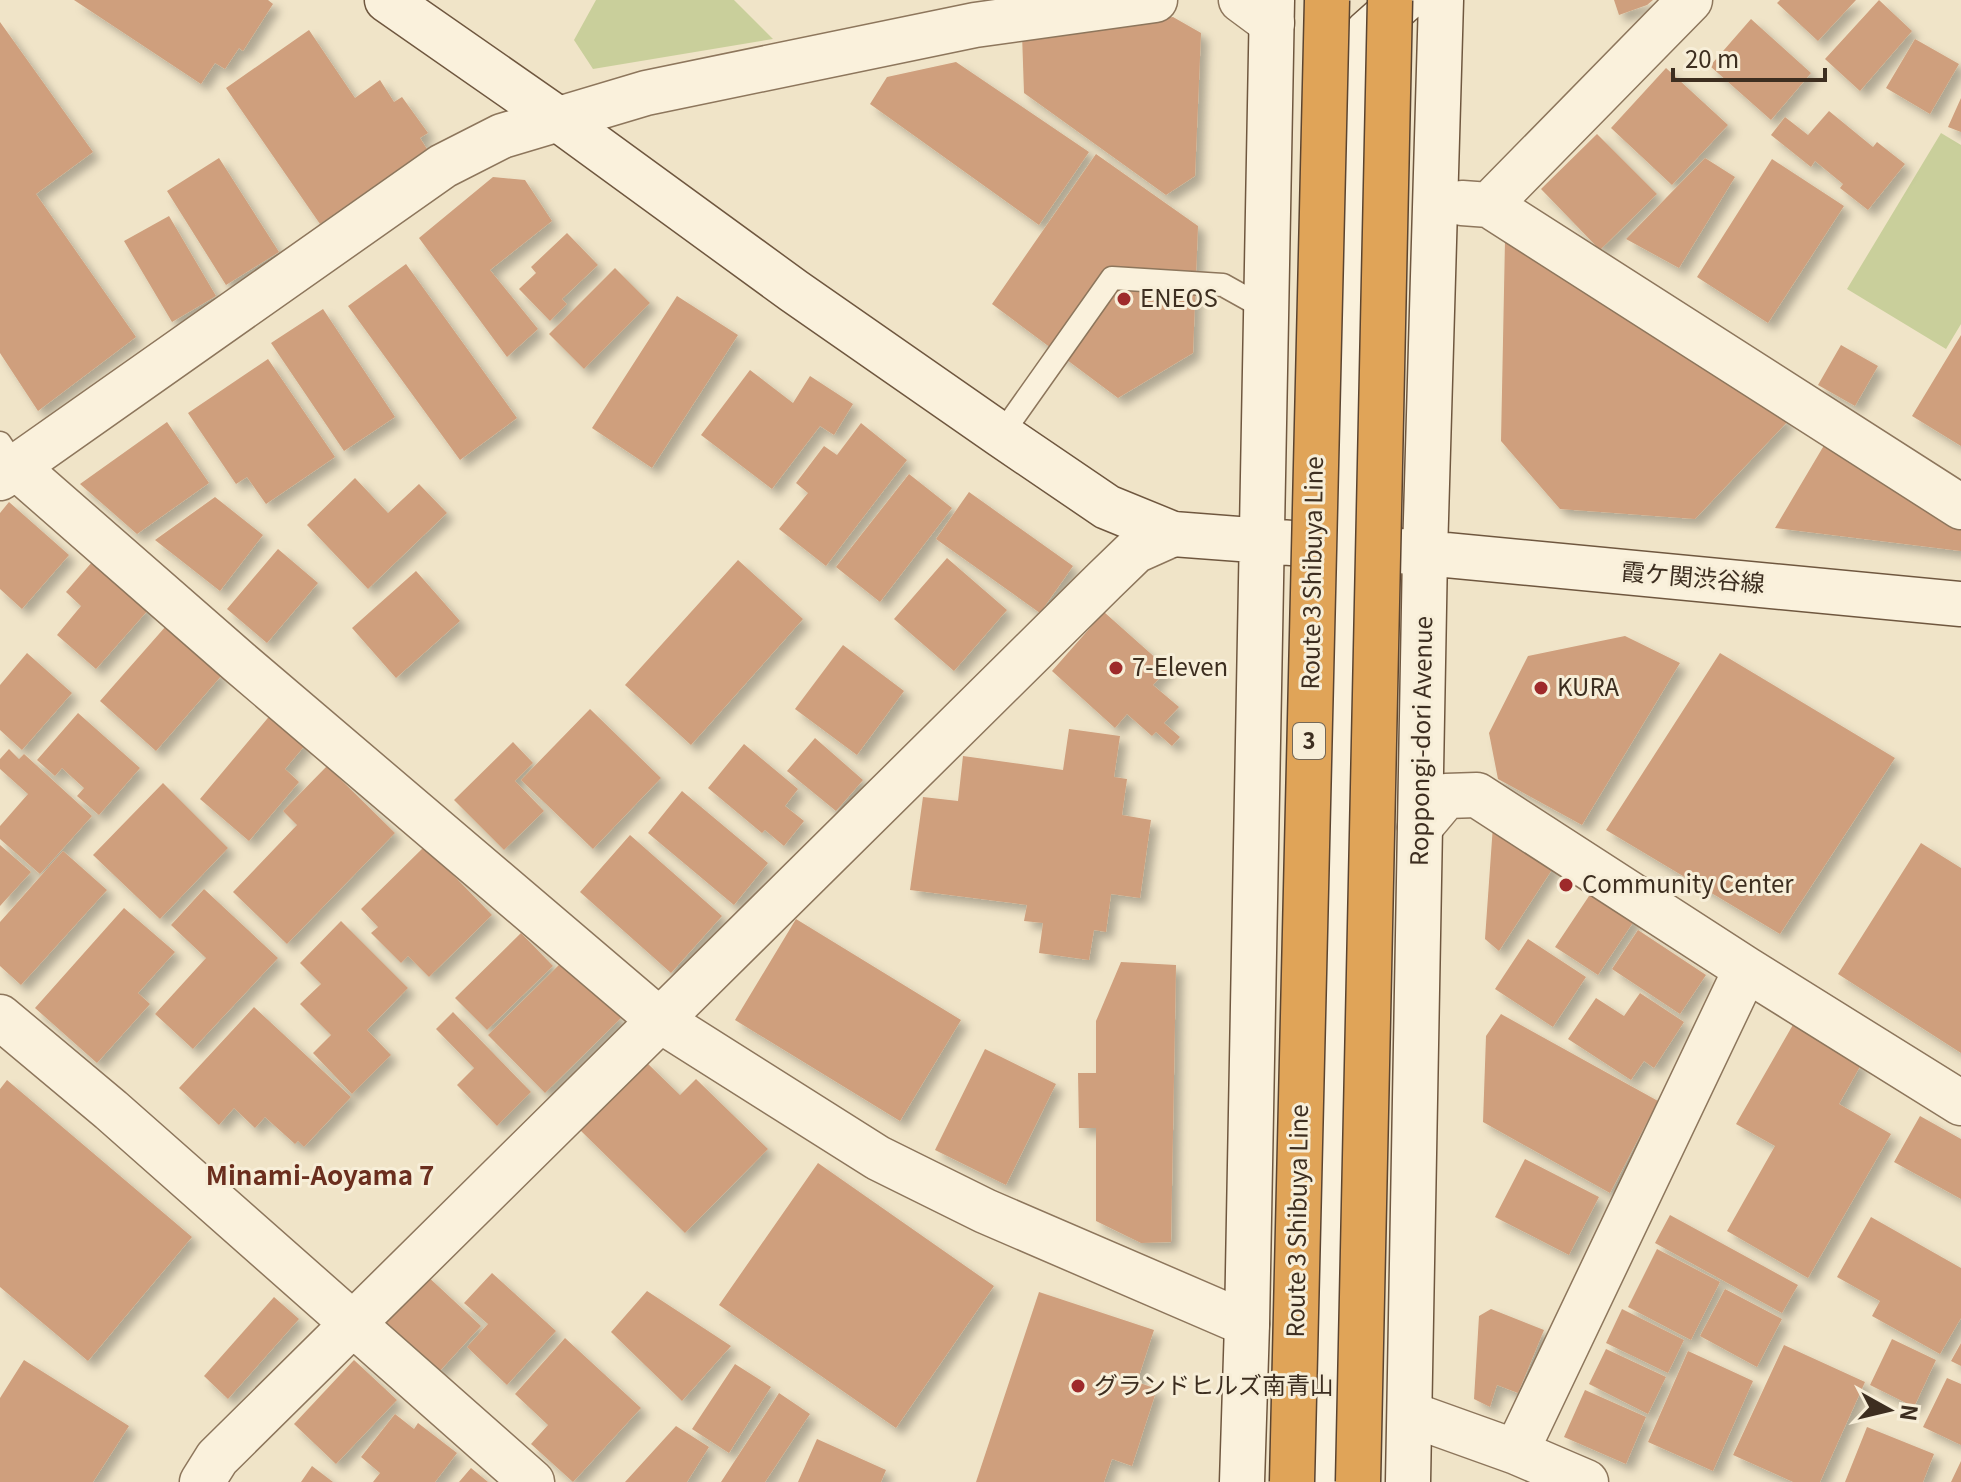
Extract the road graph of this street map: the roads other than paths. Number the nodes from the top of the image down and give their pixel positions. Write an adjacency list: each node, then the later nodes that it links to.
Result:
1 (387, 0): 10 (street)
2 (1155, 0): 9 (street)
3 (1327, 0): 35 (highway, Route 3 Shibuya Line / 3, bridge)
4 (1390, 0): 37 (highway, bridge)
5 (1404, 0): 19 (street)
6 (1441, 0): 11 (street, Roppongi-dori Avenue)
7 (1690, 0): 12 (street)
8 (1262, 8): 13 (street)
9 (1029, 9): 10 (street)
10 (558, 119): 14 (street); 15 (street)
11 (1436, 201): 12 (street); 20 (street, Roppongi-dori Avenue)
12 (1489, 205): 16 (street)
13 (1266, 309): 14 (lane); 18 (street)
14 (1001, 435): 17 (street)
15 (5, 462): 25 (street)
16 (1961, 507)
17 (1173, 534): 18 (street, 霞ケ関渋谷線); 25 (street)
18 (1261, 540): 19 (street, 霞ケ関渋谷線); 27 (street)
19 (1351, 548): 20 (street, 霞ケ関渋谷線); 27 (street); 36 (street)
20 (1425, 553): 21 (street, 霞ケ関渋谷線); 22 (street, Roppongi-dori Avenue)
21 (1961, 604)
22 (1420, 827): 23 (street); 30 (street, Roppongi-dori Avenue)
23 (1746, 969): 26 (street); 31 (street)
24 (0, 1017): 28 (street)
25 (658, 1019): 28 (street); 29 (street)
26 (1961, 1103)
27 (1250, 1132): 29 (street)
28 (352, 1324): 32 (street); 33 (street)
29 (1247, 1324): 34 (street)
30 (1410, 1414): 31 (street); 38 (street, Roppongi-dori Avenue)
31 (1516, 1452): 39 (street)
32 (202, 1482)
33 (532, 1482)
34 (1242, 1482)
35 (1292, 1482)
36 (1327, 1482)
37 (1358, 1482)
38 (1408, 1482)
39 (1586, 1482)

